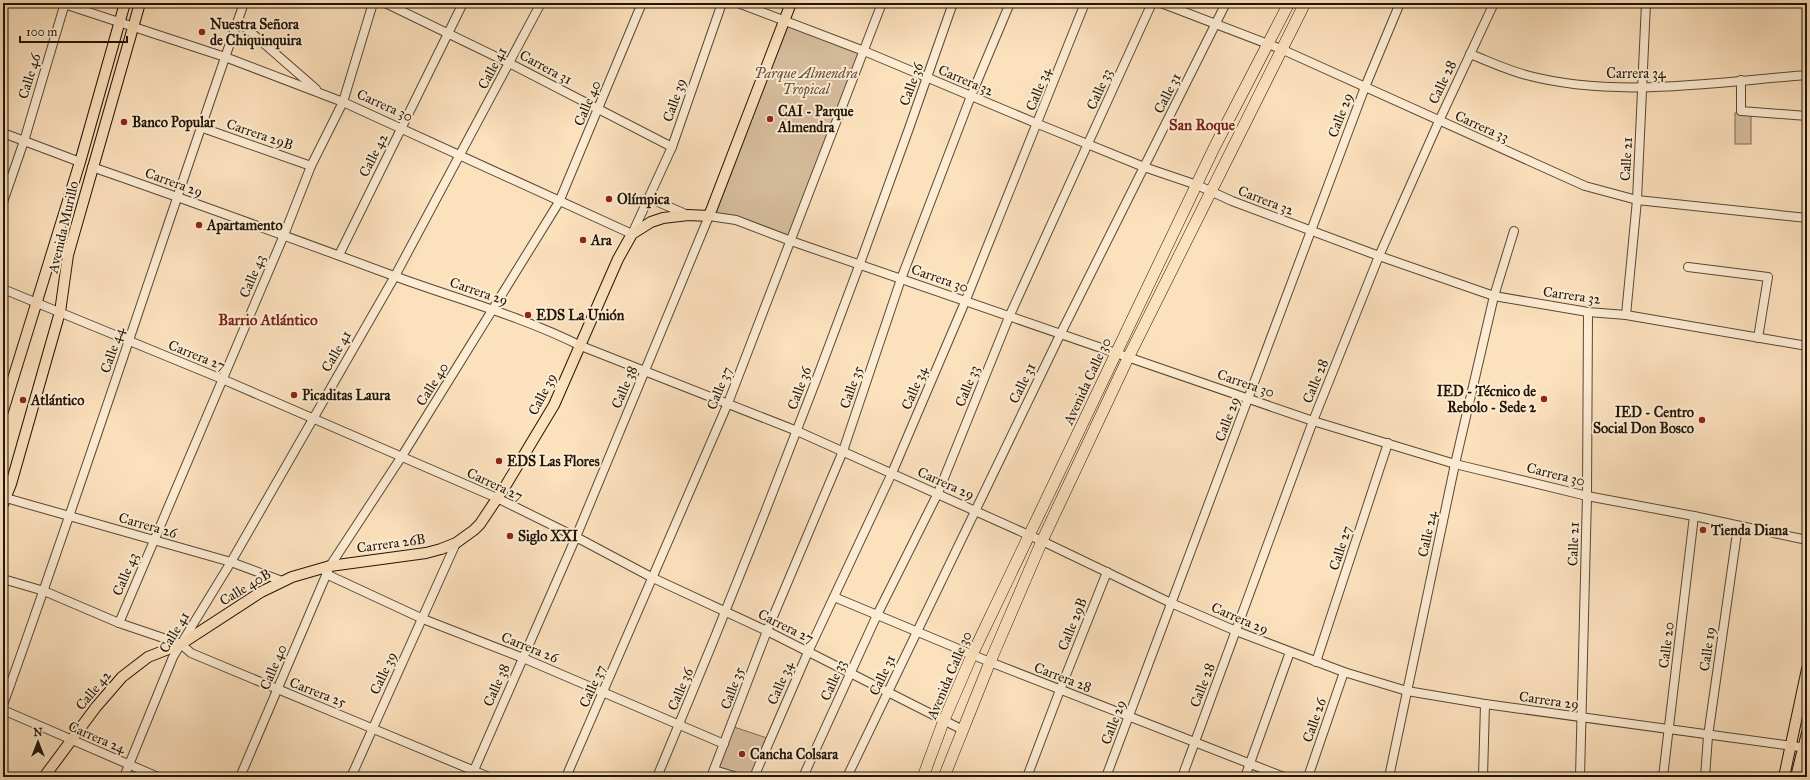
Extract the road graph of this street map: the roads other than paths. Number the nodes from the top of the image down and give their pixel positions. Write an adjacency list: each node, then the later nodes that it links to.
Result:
1 (63, 3): 27 (street, Carrera 30); 52 (street, Calle 46)
2 (125, 3): 27 (main road, Avenida Murillo)
3 (140, 3): 29 (main road, Avenida Murillo)
4 (244, 3): 26 (street, Calle 44)
5 (373, 3): 44 (street, Calle 43)
6 (384, 3): 30 (street, Carrera 31)
7 (463, 3): 30 (street, Calle 42)
8 (541, 3): 36 (street, Calle 41)
9 (642, 3): 45 (street, Calle 40)
10 (722, 3): 54 (street, Calle 39)
11 (738, 3): 25 (street, Carrera 32)
12 (790, 3): 25 (main road, Calle 38)
13 (882, 3): 33 (street, Calle 37)
14 (953, 3): 38 (street, Calle 36)
15 (1010, 3): 43 (street, Calle 35)
16 (1085, 3): 48 (street, Calle 34)
17 (1152, 3): 53 (street, Calle 33)
18 (1161, 3): 28 (street, Carrera 33)
19 (1226, 3): 28 (street, Calle 31)
20 (1289, 3): 31 (highway, Avenida Calle 30)
21 (1305, 3): 32 (highway, Avenida Calle 30)
22 (1400, 3): 40 (street, Calle 29)
23 (1494, 3): 34 (street, Calle 28)
24 (1646, 3): 41 (street, Calle 21)
25 (784, 20): 33 (street, Carrera 32); 68 (main road, Calle 38)
26 (238, 21): 35 (street, Calle 44); 42 (street)
27 (119, 22): 29 (street, Carrera 30); 56 (main road, Avenida Murillo)
28 (1216, 23): 31 (street, Carrera 33); 59 (street, Calle 31)
29 (133, 26): 35 (street, Carrera 30); 58 (main road, Avenida Murillo)
30 (448, 33): 36 (street, Carrera 31); 50 (street, Calle 42)
31 (1268, 44): 32 (street, Carrera 33); 60 (highway, Avenida Calle 30)
32 (1281, 49): 40 (street, Carrera 33); 61 (highway, Avenida Calle 30)
33 (864, 51): 38 (street, Carrera 32); 74 (street, Calle 37)
34 (1470, 54): 41 (street, Carrera 34); 47 (street, Calle 28)
35 (225, 57): 42 (street, Carrera 30); 49 (street, Calle 44)
36 (509, 63): 45 (street, Carrera 31); 55 (street, Calle 41)
37 (1807, 76): 39 (street, Carrera 34)
38 (927, 77): 43 (street, Carrera 32); 77 (street, Calle 36)
39 (1741, 80): 41 (street, Carrera 34); 46 (street)
40 (1365, 87): 47 (street, Carrera 33); 71 (street, Calle 29)
41 (1642, 88): 63 (street, Calle 21)
42 (321, 93): 44 (street, Carrera 30)
43 (971, 96): 48 (street, Carrera 32); 80 (street, Calle 35)
44 (343, 102): 50 (street, Carrera 30); 57 (street, Calle 43)
45 (599, 110): 54 (street, Carrera 31); 65 (street, Calle 40)
46 (1807, 116)
47 (1439, 121): 63 (street, Carrera 33); 76 (street, Calle 28)
48 (1038, 124): 53 (street, Carrera 32); 84 (street, Calle 34)
49 (200, 127): 57 (street, Carrera 29B); 62 (street, Calle 44)
50 (402, 128): 55 (street, Carrera 30); 75 (street, Calle 42)
51 (3, 133): 52 (street)
52 (24, 141): 56 (street); 64 (street, Calle 46)
53 (1088, 144): 59 (street, Carrera 32); 89 (street, Calle 33)
54 (672, 146): 72 (street, Calle 39)
55 (460, 156): 65 (street, Carrera 30); 79 (street, Calle 41)
56 (80, 162): 83 (main road, Avenida Murillo)
57 (311, 166): 73 (street, Calle 43)
58 (92, 167): 62 (street, Carrera 29); 86 (main road, Avenida Murillo)
59 (1144, 167): 60 (street, Carrera 32); 90 (street, Calle 31)
60 (1197, 185): 61 (street, Carrera 32); 95 (highway, Avenida Calle 30)
61 (1211, 192): 71 (street, Carrera 32); 96 (highway, Avenida Calle 30)
62 (177, 197): 73 (street, Carrera 29); 92 (street, Calle 44)
63 (1637, 200): 69 (street, Carrera 33); 88 (street, Calle 21)
64 (3, 202)
65 (559, 202): 72 (street, Carrera 30); 85 (street, Calle 40)
66 (658, 202): 67 (street, Carrera 30)
67 (688, 215): 68 (main road, Carrera 30); 72 (main road, Carrera 30)
68 (709, 216): 74 (street, Carrera 30); 97 (street, Calle 38)
69 (1807, 218)
70 (1514, 230): 82 (street, Calle 24)
71 (1311, 231): 76 (street, Carrera 32); 99 (street, Calle 29)
72 (632, 234): 93 (main road, Calle 39)
73 (284, 235): 75 (street, Carrera 29); 98 (street, Calle 43)
74 (790, 241): 77 (street, Carrera 30); 100 (street, Calle 37)
75 (339, 255): 79 (street, Carrera 29)
76 (1379, 256): 82 (street, Carrera 32); 103 (street, Calle 28)
77 (859, 265): 80 (street, Carrera 30); 104 (street, Calle 36)
78 (1688, 266): 91 (street)
79 (395, 276): 85 (street, Carrera 29); 102 (street, Calle 41)
80 (901, 279): 84 (street, Carrera 30); 106 (street, Calle 35)
81 (3, 289): 83 (street, Carrera 27)
82 (1494, 296): 87 (street, Carrera 32); 108 (street, Calle 24)
83 (37, 302): 86 (street, Carrera 27); 101 (main road, Avenida Murillo)
84 (965, 302): 89 (street, Carrera 30); 109 (street, Calle 34)
85 (493, 309): 93 (street, Carrera 29); 107 (street, Calle 40)
86 (60, 312): 92 (street, Carrera 27); 113 (main road, Avenida Murillo)
87 (1588, 312): 88 (street, Carrera 32); 111 (street, Calle 21)
88 (1626, 316): 91 (street, Carrera 32)
89 (1009, 317): 90 (street, Carrera 30); 110 (street, Calle 33)
90 (1060, 335): 95 (street, Carrera 30); 114 (street, Calle 31)
91 (1758, 338): 94 (street, Carrera 32)
92 (129, 341): 98 (street, Carrera 27); 115 (street, Calle 44)
93 (581, 346): 97 (street, Carrera 29); 112 (main road, Calle 39)
94 (1807, 346)
95 (1116, 354): 96 (street, Carrera 30); 118 (highway, Avenida Calle 30)
96 (1128, 358): 99 (street, Carrera 30); 122 (highway, Avenida Calle 30)
97 (645, 372): 100 (street, Carrera 29); 119 (street, Calle 38)
98 (222, 379): 102 (street, Carrera 27); 121 (street, Calle 43)
99 (1248, 398): 103 (street, Carrera 30); 132 (street, Calle 29)
100 (728, 403): 104 (street, Carrera 29); 127 (street, Calle 37)
101 (3, 412)
102 (313, 417): 107 (street, Carrera 27); 124 (street, Calle 41)
103 (1313, 421): 105 (street, Carrera 30); 138 (street, Calle 28)
104 (797, 431): 106 (street, Carrera 29); 133 (street, Calle 36)
105 (1388, 442): 108 (street, Carrera 30); 146 (street, Calle 27)
106 (843, 451): 109 (street, Carrera 29); 137 (street, Calle 35)
107 (402, 456): 112 (street, Carrera 27); 125 (street, Calle 40)
108 (1455, 464): 111 (street, Carrera 30); 152 (street, Calle 24)
109 (892, 473): 110 (street, Carrera 29); 131 (street, Calle 34)
110 (938, 493): 114 (street, Carrera 29); 134 (street, Calle 33)
111 (1587, 496): 116 (street, Carrera 30); 159 (street, Calle 21)
112 (497, 498): 119 (street, Carrera 27); 123 (main road, Calle 39)
113 (4, 501): 115 (street, Carrera 26)
114 (975, 510): 118 (street, Carrera 29); 139 (street, Calle 31)
115 (69, 516): 121 (street, Carrera 26); 130 (street, Calle 44)
116 (1694, 516): 117 (street, Carrera 30); 163 (street, Calle 20)
117 (1738, 526): 120 (street, Carrera 30); 166 (street, Calle 19)
118 (1030, 536): 122 (street, Carrera 29); 143 (highway, Avenida Calle 30)
119 (576, 537): 127 (street, Carrera 27); 144 (street, Calle 38)
120 (1807, 540)
121 (153, 541): 124 (street, Carrera 26); 136 (street, Calle 43)
122 (1042, 541): 126 (street, Carrera 29); 145 (highway, Avenida Calle 30)
123 (456, 543): 125 (main road, Carrera 26B); 135 (street, Calle 39)
124 (232, 562): 129 (street, Carrera 26); 140 (street, Calle 41)
125 (328, 570): 129 (main road, Calle 40B); 135 (street, Carrera 26); 150 (street, Calle 40)
126 (1107, 572): 132 (street, Carrera 29); 151 (street, Calle 29B)
127 (652, 578): 133 (street, Carrera 27); 153 (street, Calle 37)
128 (3, 579): 130 (street, Carrera 25)
129 (282, 581): 140 (main road, Calle 40B)
130 (44, 591): 136 (street, Carrera 25); 156 (street, Calle 44)
131 (834, 597): 134 (street, Carrera 28); 141 (street, Calle 34)
132 (1171, 603): 138 (street, Carrera 29); 158 (street, Calle 29)
133 (726, 612): 137 (street, Carrera 27); 161 (street, Calle 36)
134 (877, 615): 139 (street, Carrera 28); 149 (street, Calle 33)
135 (423, 619): 144 (street, Carrera 26); 162 (street, Calle 39)
136 (118, 623): 140 (street, Carrera 25)
137 (767, 631): 141 (street, Carrera 27); 169 (street, Calle 35)
138 (1236, 631): 142 (street, Carrera 29); 168 (street, Calle 28)
139 (917, 632): 143 (street, Carrera 28); 154 (street, Calle 31)
140 (182, 644): 150 (street, Carrera 25); 167 (main road, Calle 42); 173 (street, Calle 41)
141 (808, 652): 149 (street, Carrera 27); 185 (street, Calle 34)
142 (1290, 652): 146 (street, Carrera 29); 172 (street)
143 (972, 655): 145 (street, Carrera 28); 160 (highway, Avenida Calle 30)
144 (524, 658): 153 (street, Carrera 26); 174 (street, Calle 38)
145 (990, 662): 151 (street, Carrera 28); 164 (highway, Avenida Calle 30)
146 (1316, 662): 148 (street, Carrera 29)
147 (1807, 669): 170 (main road)
148 (1344, 672): 152 (street, Carrera 29); 195 (street, Calle 26)
149 (850, 673): 154 (street, Carrera 27); 186 (street, Calle 33)
150 (277, 690): 162 (street, Carrera 25); 179 (street, Calle 40)
151 (1060, 690): 158 (street, Carrera 28); 190 (street, Calle 29B)
152 (1407, 691): 155 (street, Carrera 29); 196 (street, Calle 24)
153 (603, 692): 161 (street, Carrera 26); 182 (street, Calle 37)
154 (888, 692): 160 (street, Carrera 27); 187 (street, Calle 31)
155 (1485, 704): 159 (street, Carrera 29); 197 (street)
156 (3, 705)
157 (3, 710): 167 (street, Carrera 24)
158 (1129, 717): 168 (street, Carrera 28); 191 (street, Calle 29)
159 (1580, 717): 163 (street, Carrera 29); 198 (street, Calle 21)
160 (944, 720): 164 (street, Carrera 27); 188 (highway, Avenida Calle 30)
161 (679, 724): 169 (street, Carrera 26); 183 (street, Calle 36)
162 (373, 727): 174 (street, Carrera 25); 180 (street, Calle 39)
163 (1669, 729): 166 (street, Carrera 29); 199 (street, Calle 20)
164 (963, 730): 189 (highway, Avenida Calle 30)
165 (1807, 733): 171 (main road)
166 (1708, 736): 170 (street, Carrera 29); 200 (street, Calle 19)
167 (70, 740): 173 (street, Carrera 24); 176 (main road, Calle 42)
168 (1194, 742): 172 (street, Carrera 28); 192 (street, Calle 28)
169 (724, 744): 175 (street, Calle 35)
170 (1789, 745): 171 (street, Carrera 29); 201 (main road)
171 (1805, 748): 202 (main road)
172 (1249, 764): 193 (street); 194 (street, Carrera 28)
173 (129, 765): 177 (street, Calle 41); 178 (street, Carrera 24)
174 (472, 774): 181 (street, Carrera 25)
175 (713, 774): 184 (street)
176 (44, 777)
177 (124, 777)
178 (158, 777)
179 (240, 777)
180 (352, 777)
181 (490, 777)
182 (566, 777)
183 (656, 777)
184 (737, 777)
185 (754, 777)
186 (803, 777)
187 (847, 777)
188 (923, 777)
189 (944, 777)
190 (1027, 777)
191 (1106, 777)
192 (1182, 777)
193 (1244, 777)
194 (1284, 777)
195 (1308, 777)
196 (1389, 777)
197 (1484, 777)
198 (1580, 777)
199 (1662, 777)
200 (1705, 777)
201 (1784, 777)
202 (1796, 777)

